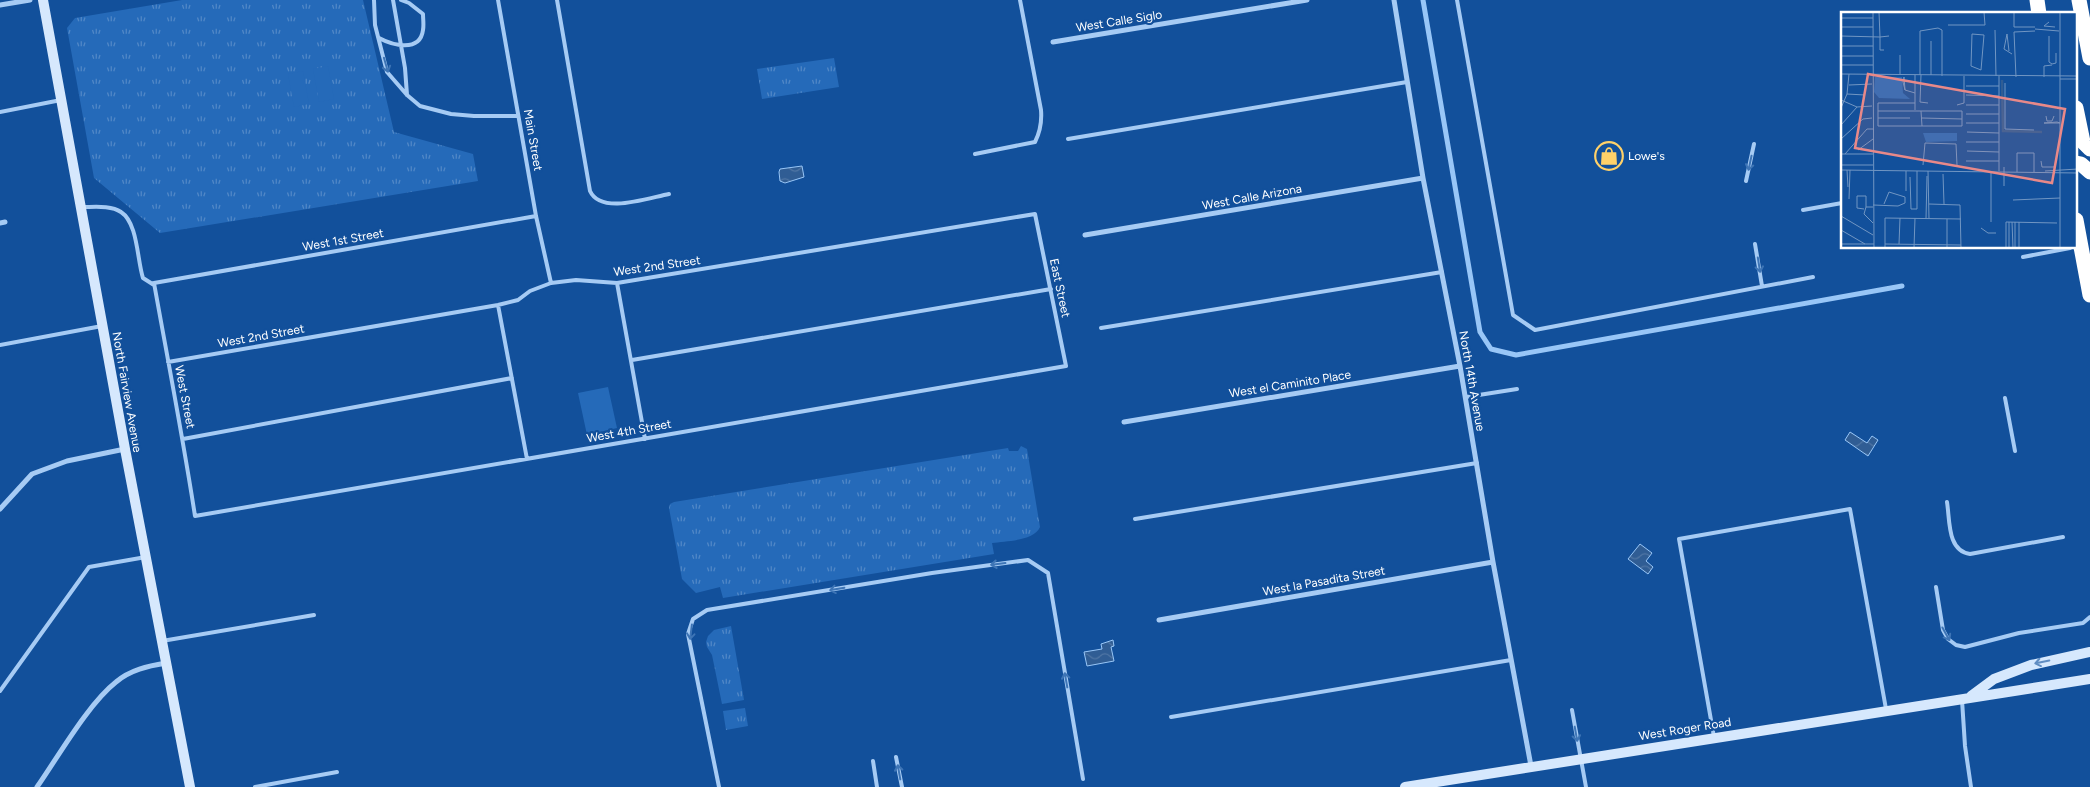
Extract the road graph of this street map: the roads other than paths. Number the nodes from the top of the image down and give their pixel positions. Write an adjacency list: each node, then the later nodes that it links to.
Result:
1 (30, 0): 13 (street)
2 (43, 0): 20 (street, North Fairview Avenue)
3 (374, 0): 14 (lane)
4 (393, 0): 16 (lane)
5 (401, 0): 16 (lane)
6 (498, 0): 22 (lane, Main Street)
7 (557, 0): 32 (lane)
8 (1020, 0): 27 (lane)
9 (1307, 0): 15 (street, West Calle Siglo)
10 (1394, 0): 18 (street, North 14th Avenue)
11 (1457, 0): 48 (lane)
12 (2079, 0): 17 (highway)
13 (0, 5)
14 (379, 38): 16 (lane); 19 (lane, one-way to 19)
15 (1052, 42)
16 (402, 46): 19 (lane)
17 (2090, 58)
18 (1407, 82): 24 (lane); 30 (street, North 14th Avenue)
19 (407, 95): 22 (lane)
20 (61, 100): 21 (lane); 34 (street, North Fairview Avenue)
21 (0, 112)
22 (518, 116): 37 (lane, Main Street)
23 (2078, 118): 26 (highway)
24 (1068, 138)
25 (1754, 144): 31 (lane, one-way to 31)
26 (2090, 149)
27 (976, 154)
28 (2078, 163): 29 (highway)
29 (2090, 172)
30 (1423, 178): 38 (street, West Calle Arizona); 43 (street, North 14th Avenue)
31 (1746, 181)
32 (669, 194)
33 (1841, 203): 35 (lane)
34 (80, 207): 46 (lane); 52 (street, North Fairview Avenue)
35 (1803, 210)
36 (1035, 214): 47 (lane, West 2nd Street); 49 (lane, East Street)
37 (536, 216): 45 (lane, Main Street); 46 (lane, West 1st Street)
38 (1085, 236)
39 (1755, 244): 48 (lane, one-way to 48)
40 (2062, 249): 42 (lane)
41 (2077, 249): 50 (highway)
42 (2023, 257)
43 (1442, 272): 53 (lane); 58 (street, North 14th Avenue)
44 (1813, 276): 48 (lane)
45 (551, 283): 47 (lane, West 2nd Street); 51 (lane, West 2nd Street)
46 (154, 284): 56 (lane, West Street)
47 (617, 284): 55 (lane)
48 (1762, 286)
49 (1050, 289): 55 (lane); 57 (lane, East Street)
50 (2090, 295)
51 (498, 305): 56 (lane, West 2nd Street); 59 (lane)
52 (102, 326): 54 (lane); 66 (street, North Fairview Avenue)
53 (1101, 328)
54 (0, 345)
55 (632, 360): 64 (lane)
56 (168, 362): 65 (lane, West Street)
57 (1066, 366): 64 (lane, West 4th Street)
58 (1460, 366): 61 (street, North 14th Avenue); 63 (street, West el Caminito Place)
59 (512, 378): 65 (lane); 68 (lane)
60 (1517, 388): 61 (lane)
61 (1466, 397): 69 (street, North 14th Avenue)
62 (2006, 398): 67 (lane)
63 (1124, 422)
64 (645, 438): 68 (lane, West 4th Street)
65 (183, 439): 72 (lane, West Street)
66 (125, 450): 71 (street); 75 (street, North Fairview Avenue)
67 (2015, 451)
68 (527, 459): 72 (lane, West 4th Street)
69 (1476, 463): 73 (lane); 76 (street, North 14th Avenue)
70 (1947, 502): 74 (lane)
71 (0, 509)
72 (196, 516)
73 (1135, 519)
74 (2063, 537)
75 (146, 557): 81 (street, North Fairview Avenue); 86 (lane)
76 (1493, 562): 80 (street, West la Pasadita Street); 83 (street, North 14th Avenue)
77 (1936, 587): 79 (lane, one-way to 79)
78 (314, 615): 81 (lane)
79 (2090, 617)
80 (1159, 620)
81 (162, 641): 84 (street, North Fairview Avenue)
82 (2090, 652): 87 (street, West Roger Road, one-way to 87)
83 (1511, 660): 90 (lane); 95 (street, North 14th Avenue)
84 (166, 663): 100 (street); 101 (street, North Fairview Avenue)
85 (2090, 679): 87 (street, West Roger Road)
86 (0, 691)
87 (1966, 698): 89 (street, West Roger Road); 107 (lane)
88 (1572, 710): 93 (lane, one-way to 93)
89 (1886, 711): 91 (street, West Roger Road); 91 (lane)
90 (1171, 717)
91 (1714, 737): 93 (street, West Roger Road)
92 (896, 757): 104 (lane, one-way to 92)
93 (1581, 758): 95 (street, West Roger Road); 106 (lane)
94 (874, 761): 103 (lane)
95 (1531, 766): 98 (street, West Roger Road)
96 (337, 772): 102 (lane)
97 (1083, 779): 99 (lane, one-way to 99)
98 (1447, 784): 105 (street, West Roger Road)
99 (718, 786)
100 (37, 787)
101 (190, 787)
102 (255, 787)
103 (877, 787)
104 (902, 787)
105 (1405, 787)
106 (1586, 787)
107 (1971, 787)

